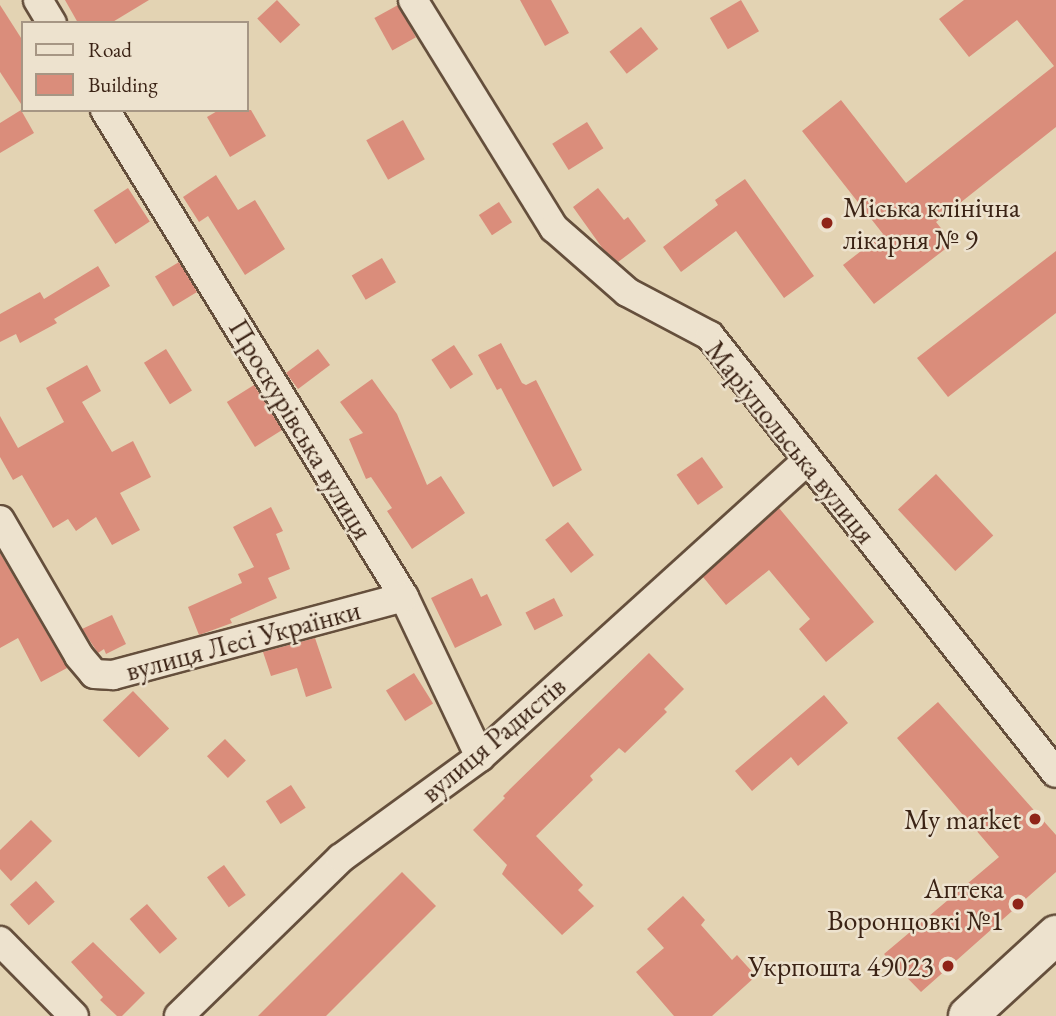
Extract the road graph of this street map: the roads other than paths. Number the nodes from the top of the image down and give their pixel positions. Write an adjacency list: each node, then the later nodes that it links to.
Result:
1 (38, 0): 3 (street)
2 (413, 0): 5 (street, Маріупольська вулиця)
3 (51, 21)
4 (106, 112): 7 (street, Проскурівська вулиця)
5 (806, 461): 8 (street, вулиця Радистів); 9 (street, Маріупольська вулиця)
6 (0, 520): 7 (street, вулиця Лесі Українки)
7 (404, 597): 8 (street, Проскурівська вулиця)
8 (480, 757): 13 (street, вулиця Радистів)
9 (1056, 773)
10 (1056, 935): 14 (main road)
11 (0, 941): 12 (street)
12 (74, 1016)
13 (179, 1016)
14 (968, 1016)

